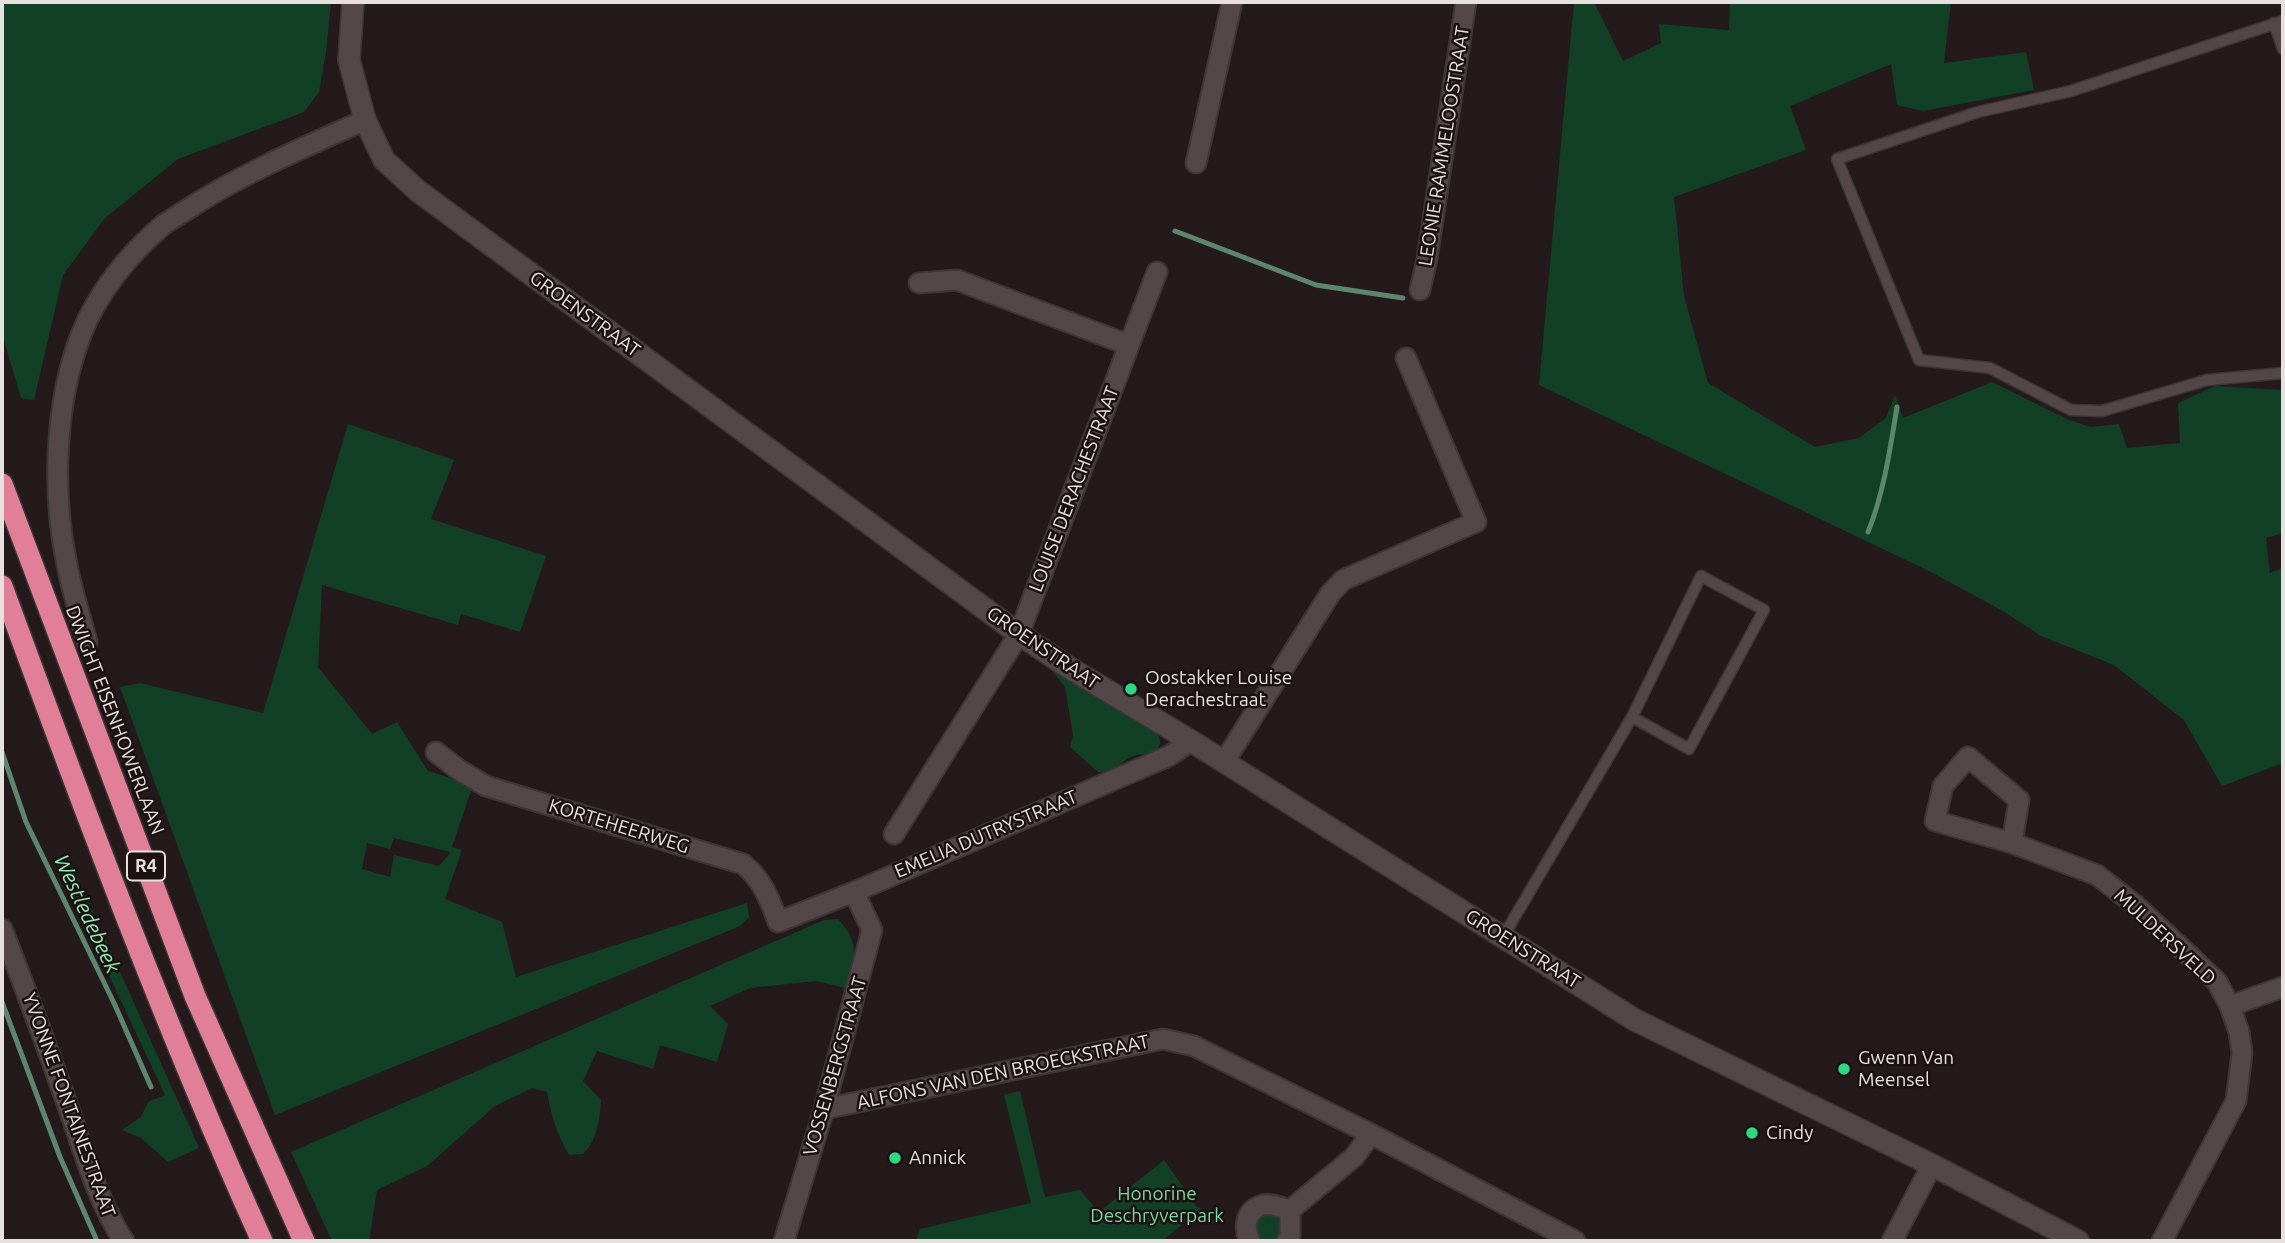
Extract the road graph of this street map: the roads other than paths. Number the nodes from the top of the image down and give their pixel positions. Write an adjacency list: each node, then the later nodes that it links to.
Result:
1 (353, 2): 6 (street, GROENSTRAAT)
2 (1232, 2): 7 (street)
3 (1466, 2): 10 (street, LEONIE RAMMELOOSTRAAT)
4 (2278, 22): 5 (lane); 13 (lane)
5 (2283, 49)
6 (365, 120): 16 (street, GROENSTRAAT); 17 (street)
7 (1196, 163)
8 (1157, 272): 11 (street, LOUISE DERACHESTRAAT)
9 (919, 283): 11 (street)
10 (1420, 290)
11 (1129, 345): 16 (street, LOUISE DERACHESTRAAT)
12 (1406, 358): 21 (street)
13 (2283, 373)
14 (2, 484): 36 (highway, DWIGHT EISENHOWERLAAN / R4)
15 (2, 586): 35 (highway, R4)
16 (1019, 634): 19 (street, GROENSTRAAT); 22 (street, EMELIA DUTRYSTRAAT)
17 (87, 642)
18 (1632, 717): 18 (lane); 27 (lane)
19 (1191, 741): 21 (street, GROENSTRAAT); 24 (street, EMELIA DUTRYSTRAAT)
20 (436, 752): 25 (street, KORTEHEERWEG)
21 (1224, 762): 27 (street, GROENSTRAAT)
22 (894, 834)
23 (2012, 842): 23 (street, MULDERSVELD); 29 (street, MULDERSVELD)
24 (854, 892): 25 (street, EMELIA DUTRYSTRAAT); 30 (street, VOSSENBERGSTRAAT)
25 (778, 922)
26 (2, 929): 34 (street, YVONNE FONTAINESTRAAT)
27 (1503, 937): 32 (street, GROENSTRAAT)
28 (2283, 987): 29 (street)
29 (2230, 1006): 43 (street, MULDERSVELD)
30 (824, 1109): 31 (street, ALFONS VAN DEN BROECKSTRAAT); 37 (street, VOSSENBERGSTRAAT)
31 (1371, 1134): 33 (street); 40 (street, ALFONS VAN DEN BROECKSTRAAT)
32 (1932, 1164): 41 (street); 42 (street, GROENSTRAAT)
33 (1290, 1210): 38 (street); 39 (street)
34 (124, 1241)
35 (262, 1241)
36 (304, 1241)
37 (784, 1241)
38 (1250, 1241)
39 (1287, 1241)
40 (1575, 1241)
41 (1892, 1241)
42 (2078, 1241)
43 (2162, 1241)

